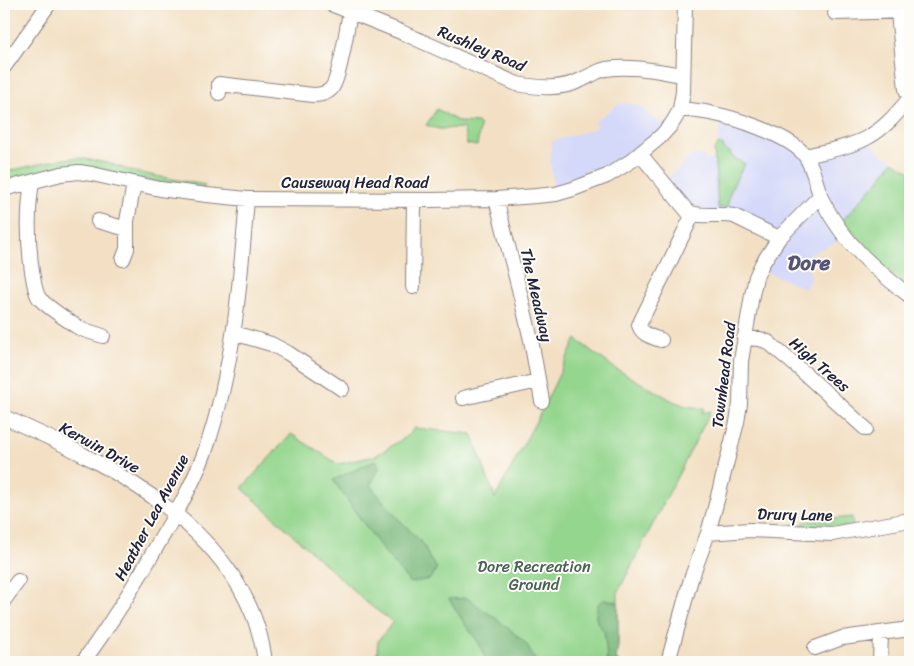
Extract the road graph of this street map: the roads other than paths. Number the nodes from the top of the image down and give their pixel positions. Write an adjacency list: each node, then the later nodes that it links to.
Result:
1 (49, 4): 7 (street)
2 (332, 4): 5 (street, Rushley Road)
3 (685, 4): 8 (street)
4 (902, 9): 6 (street); 10 (street)
5 (350, 12): 8 (street, Rushley Road); 9 (street)
6 (835, 13)
7 (4, 67)
8 (683, 75): 11 (street)
9 (217, 84)
10 (910, 99): 13 (street)
11 (680, 109): 12 (street, Causeway Head Road); 13 (street)
12 (640, 154): 19 (street, Causeway Head Road); 21 (street)
13 (805, 156): 17 (street)
14 (32, 183): 15 (street, Causeway Head Road); 16 (street, Causeway Head Road); 29 (street)
15 (134, 184): 18 (street, Causeway Head Road); 23 (street)
16 (4, 189)
17 (820, 196): 24 (street, Townhead Road); 27 (street)
18 (247, 199): 20 (street, Causeway Head Road); 28 (street, Heather Lea Avenue)
19 (496, 199): 20 (street, Causeway Head Road); 32 (street, The Meadway)
20 (414, 200): 26 (street)
21 (693, 214): 24 (street); 31 (street)
22 (98, 221): 23 (street)
23 (127, 228): 25 (street)
24 (779, 238): 30 (street, Townhead Road)
25 (123, 259)
26 (413, 287)
27 (910, 296)
28 (234, 334): 33 (street); 38 (street, Heather Lea Avenue)
29 (102, 336)
30 (744, 338): 37 (street, High Trees); 40 (street, Townhead Road)
31 (661, 340)
32 (538, 380): 34 (street); 35 (street, The Meadway)
33 (342, 389)
34 (463, 398)
35 (542, 400)
36 (4, 417): 38 (street, Kerwin Drive)
37 (866, 429)
38 (176, 514): 46 (street, Heather Lea Avenue); 47 (street, Kerwin Drive)
39 (910, 520): 40 (street, Drury Lane)
40 (708, 532): 48 (street, Townhead Road)
41 (18, 581): 42 (street)
42 (4, 600)
43 (910, 629): 44 (street)
44 (881, 634): 45 (street); 49 (street)
45 (815, 648)
46 (83, 662)
47 (265, 662)
48 (668, 662)
49 (880, 662)

